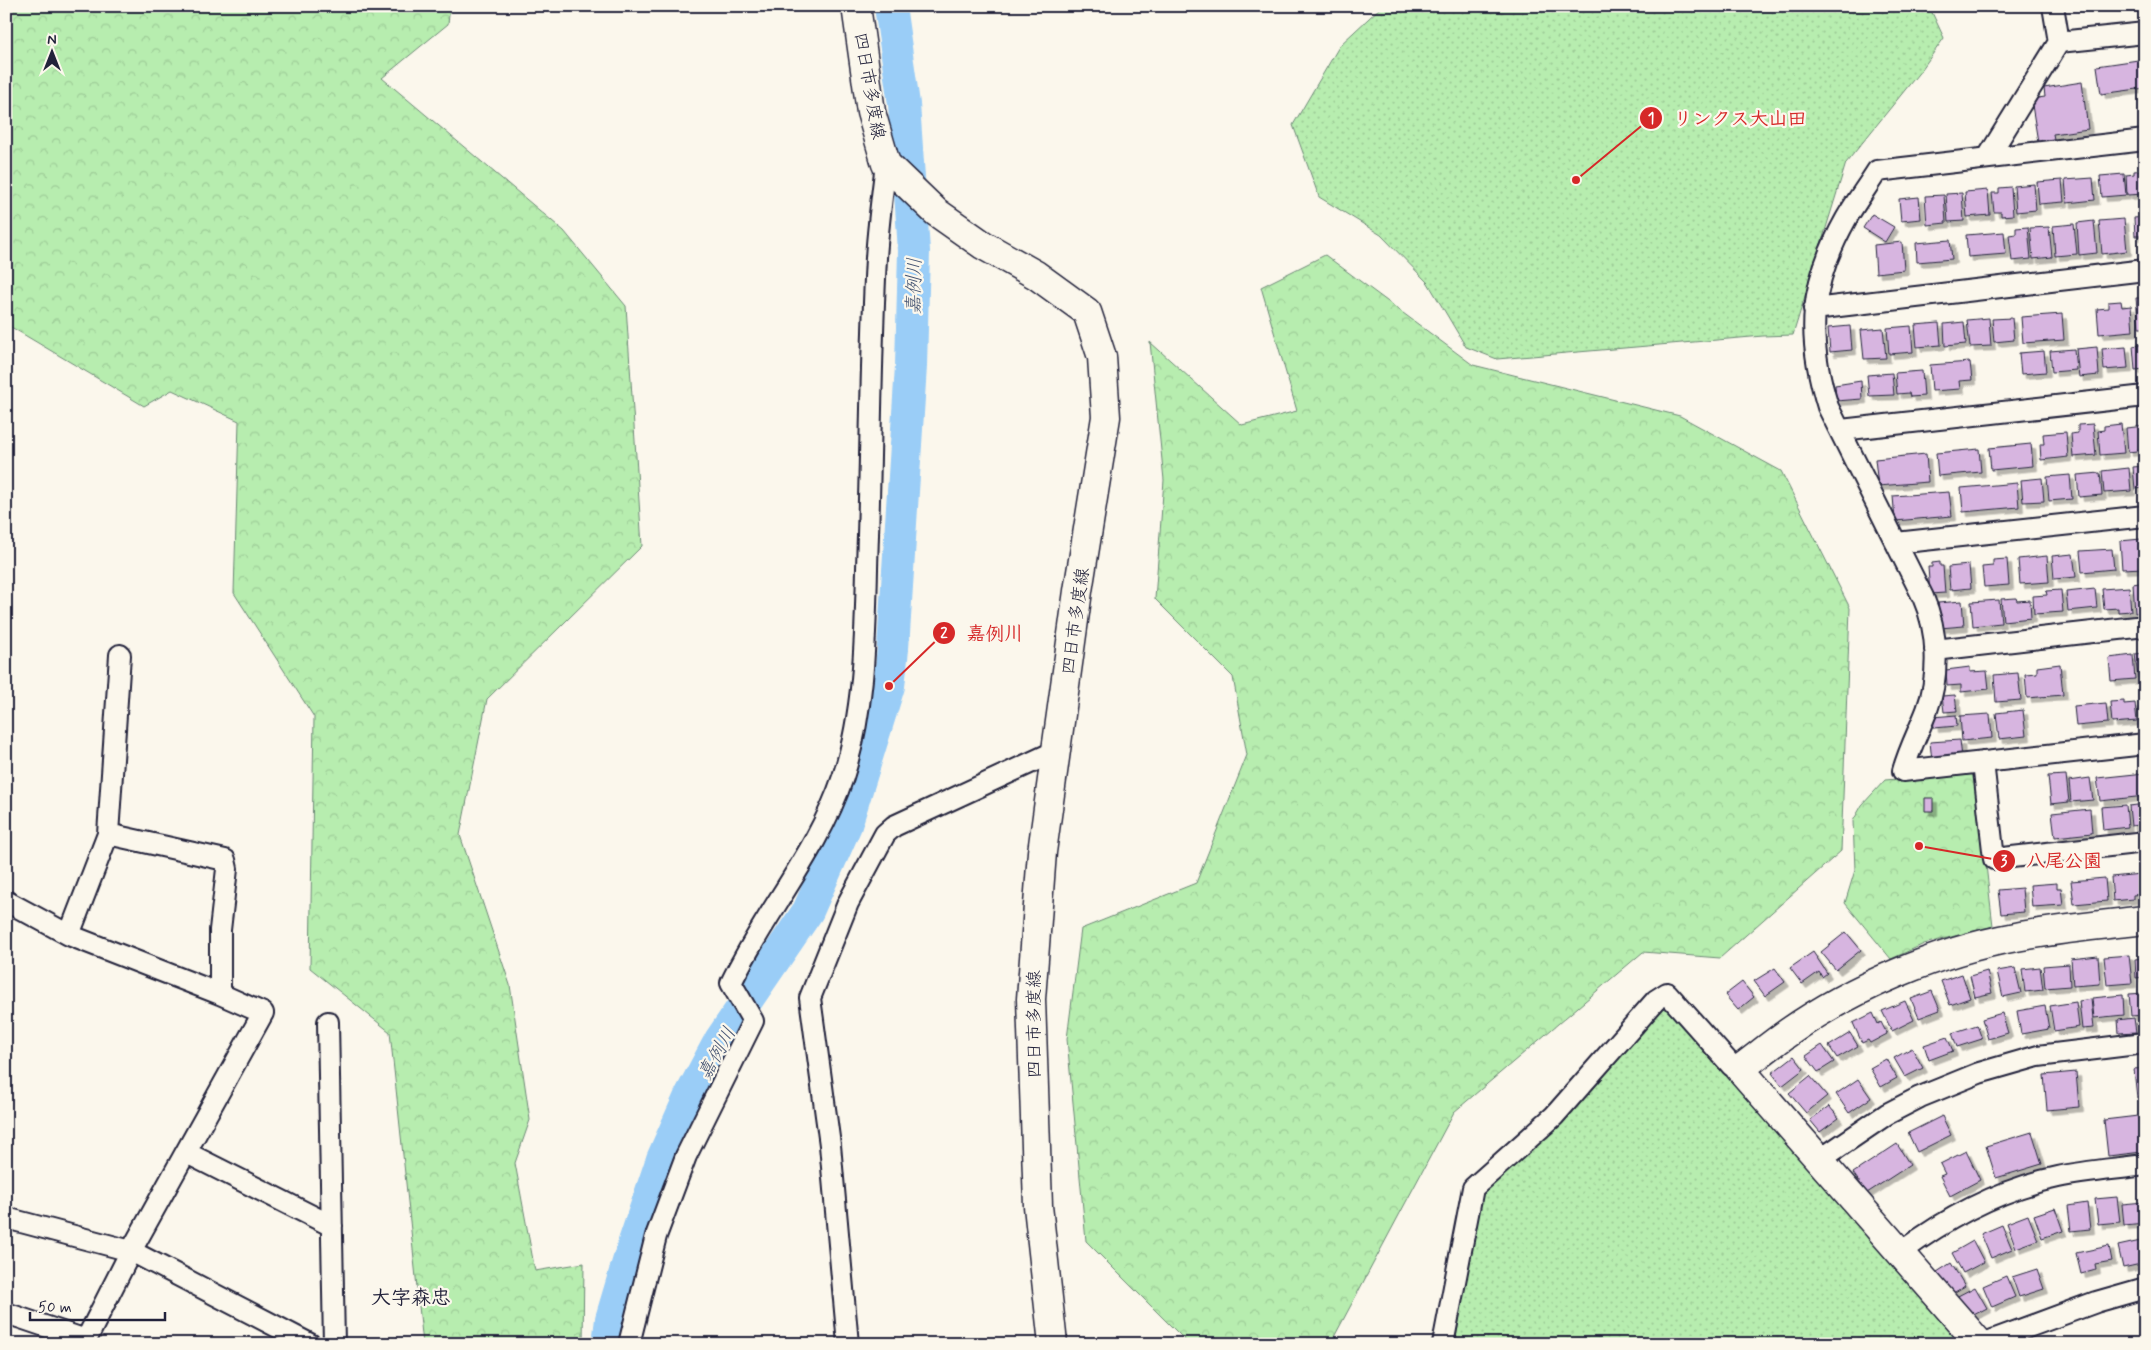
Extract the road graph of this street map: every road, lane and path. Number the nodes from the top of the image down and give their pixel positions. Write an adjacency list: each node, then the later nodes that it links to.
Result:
1 (856, 6): 7 (main road, 四日市多度線)
2 (2053, 6): 4 (street)
3 (2145, 34): 4 (street)
4 (2059, 42): 6 (street)
5 (2145, 140): 6 (street)
6 (1988, 157): 9 (street)
7 (886, 164): 18 (main road, 四日市多度線); 41 (street)
8 (2145, 270): 9 (street)
9 (1814, 309): 11 (street)
10 (2145, 396): 11 (street)
11 (1841, 430): 13 (street)
12 (2145, 516): 13 (street)
13 (1896, 543): 15 (street)
14 (2145, 626): 15 (street)
15 (1935, 650): 19 (street)
16 (120, 655): 20 (street)
17 (2145, 744): 19 (street)
18 (1056, 751): 42 (street); 43 (main road, 四日市多度線)
19 (1983, 762): 21 (street)
20 (108, 834): 24 (street); 25 (street)
21 (2145, 842)
22 (6, 901): 24 (street)
23 (2145, 920): 28 (main road)
24 (69, 935): 25 (street)
25 (220, 994): 29 (street)
26 (328, 1022): 33 (street)
27 (2145, 1043): 30 (street)
28 (1740, 1069): 30 (main road); 44 (street)
29 (187, 1153): 33 (street); 34 (street)
30 (1821, 1159): 35 (main road)
31 (2145, 1165): 35 (street)
32 (6, 1218): 34 (street)
33 (332, 1226): 40 (street)
34 (131, 1252): 38 (street); 39 (street)
35 (1901, 1252): 45 (main road)
36 (2145, 1288): 45 (street)
37 (6, 1313): 38 (street)
38 (85, 1342)
39 (310, 1344)
40 (334, 1344)
41 (629, 1344)
42 (848, 1344)
43 (1053, 1344)
44 (1443, 1344)
45 (1981, 1344)

